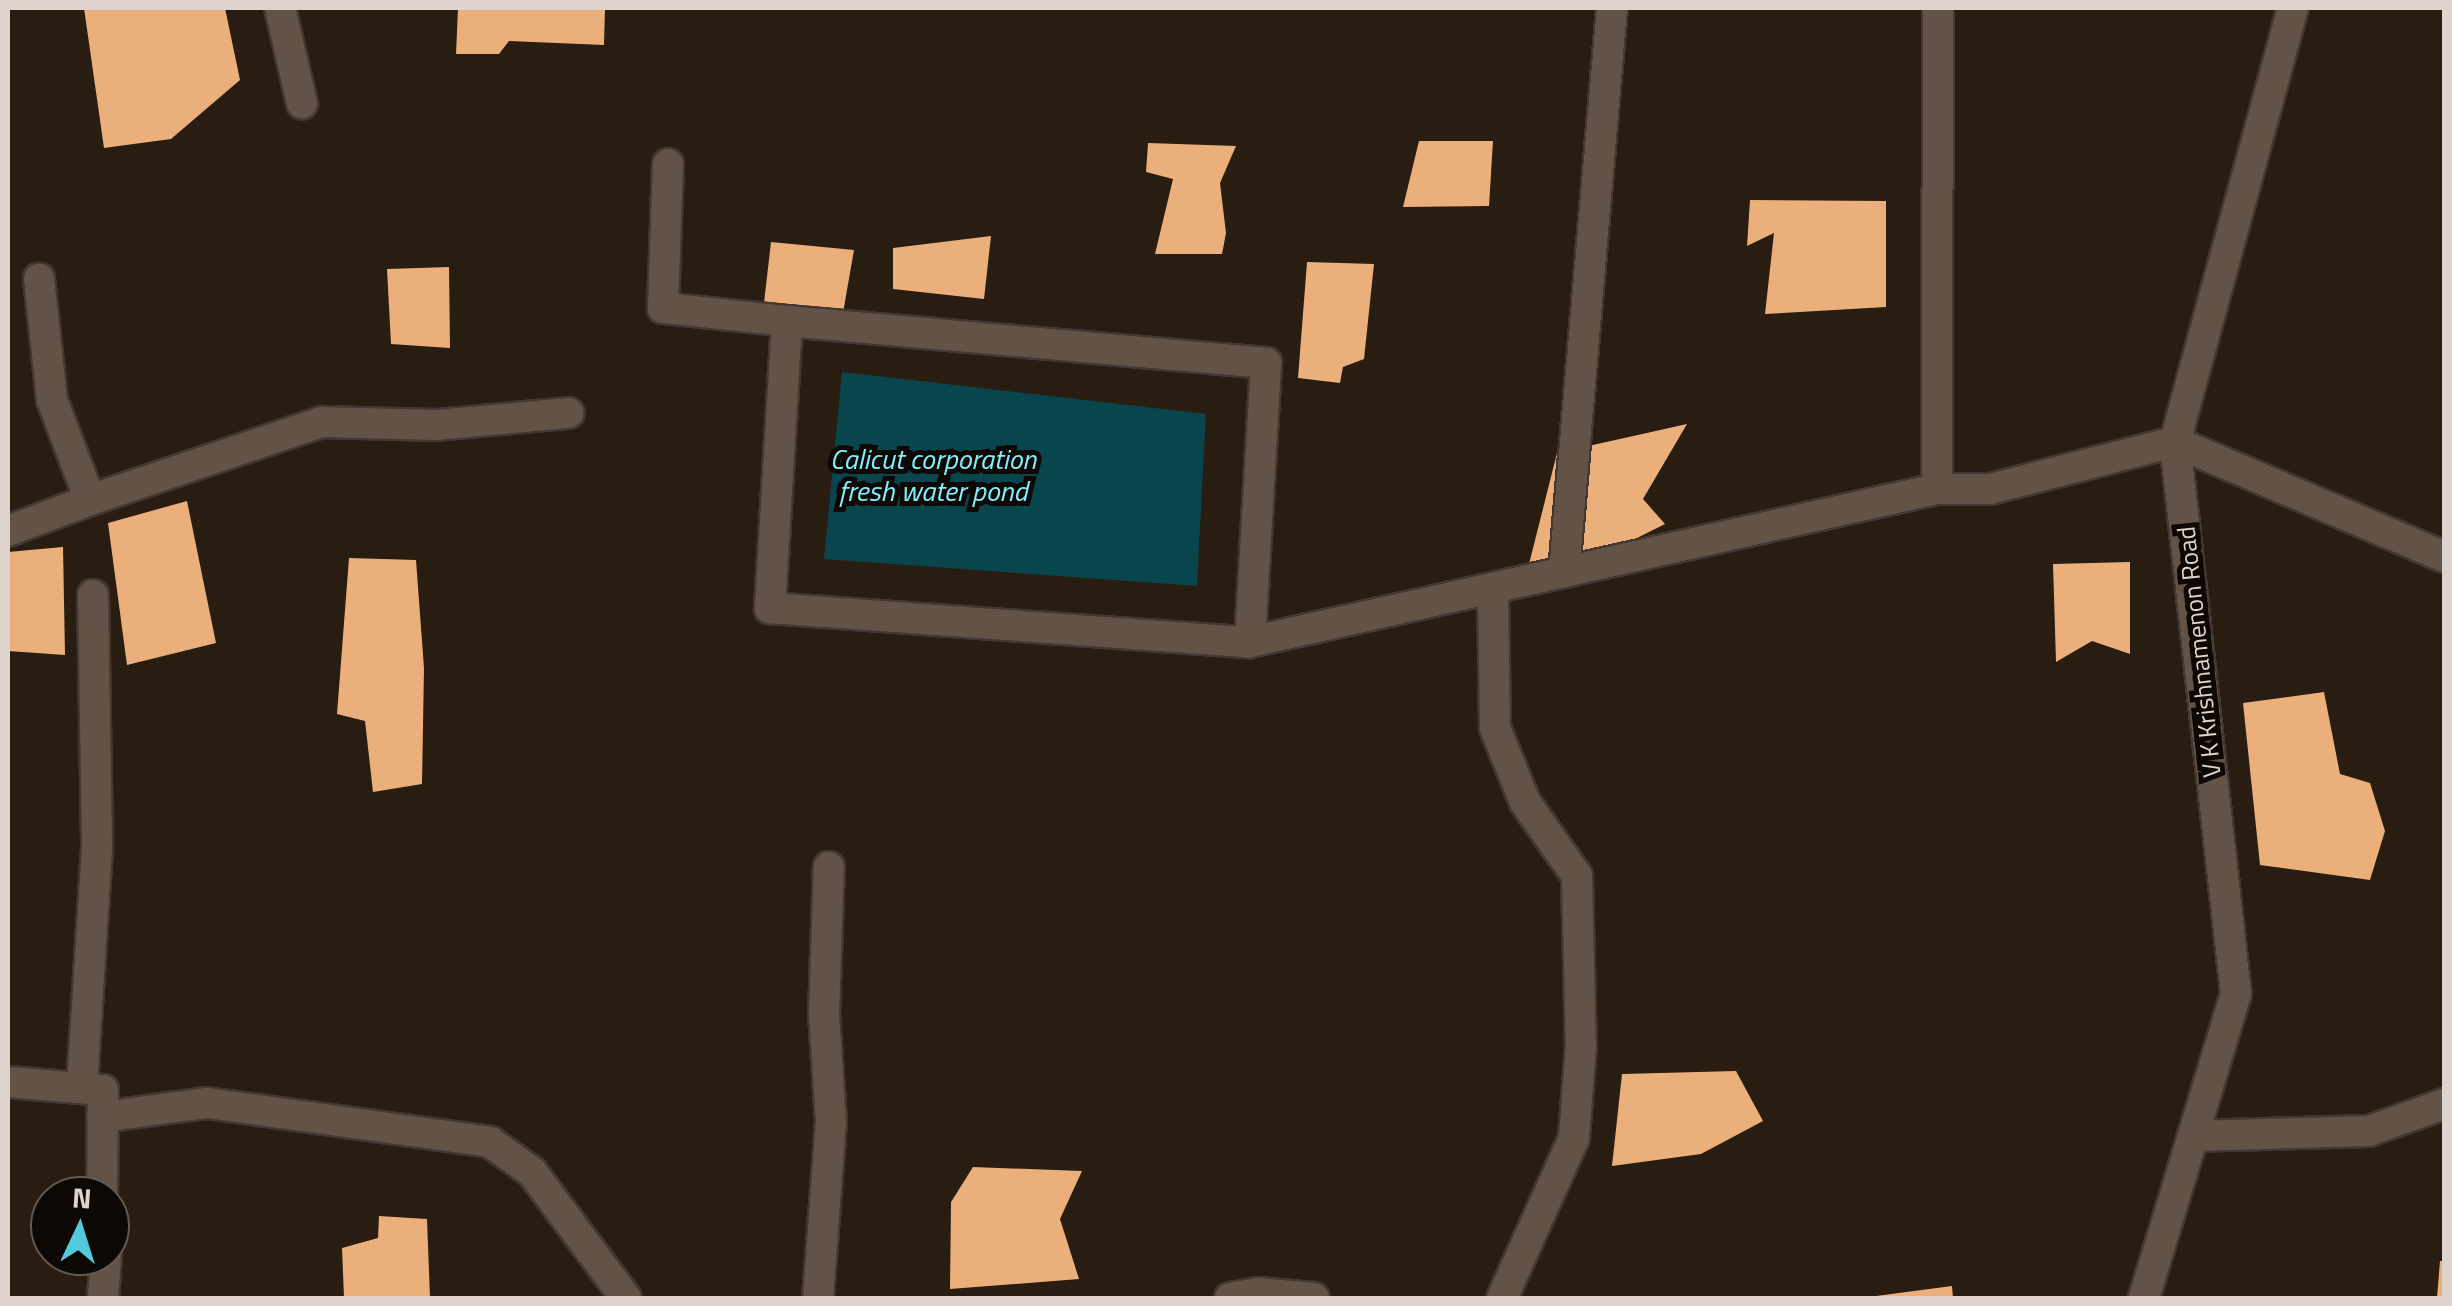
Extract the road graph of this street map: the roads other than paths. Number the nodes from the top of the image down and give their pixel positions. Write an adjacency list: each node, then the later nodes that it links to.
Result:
1 (280, 8): 5 (street)
2 (1612, 8): 15 (street)
3 (1938, 8): 11 (street)
4 (2293, 8): 10 (street, V K Krishnamenon Road)
5 (302, 103)
6 (668, 164): 8 (street)
7 (40, 279): 12 (street)
8 (787, 322): 18 (street); 18 (street)
9 (568, 413): 12 (street)
10 (2176, 442): 11 (street); 14 (street); 24 (street, V K Krishnamenon Road)
11 (1937, 489): 15 (street)
12 (90, 500): 13 (street)
13 (8, 531)
14 (2444, 557)
15 (1564, 572): 16 (street)
16 (1493, 588): 18 (street); 30 (street)
17 (93, 596): 21 (street)
18 (1250, 642)
19 (829, 867): 27 (street)
20 (8, 1082): 21 (street)
21 (82, 1086): 23 (street)
22 (2444, 1104): 24 (street)
23 (102, 1117): 25 (street); 26 (street)
24 (2193, 1136): 31 (street, V K Krishnamenon Road)
25 (102, 1176)
26 (626, 1298)
27 (818, 1298)
28 (1230, 1298): 29 (street)
29 (1314, 1298)
30 (1502, 1298)
31 (2144, 1298)

